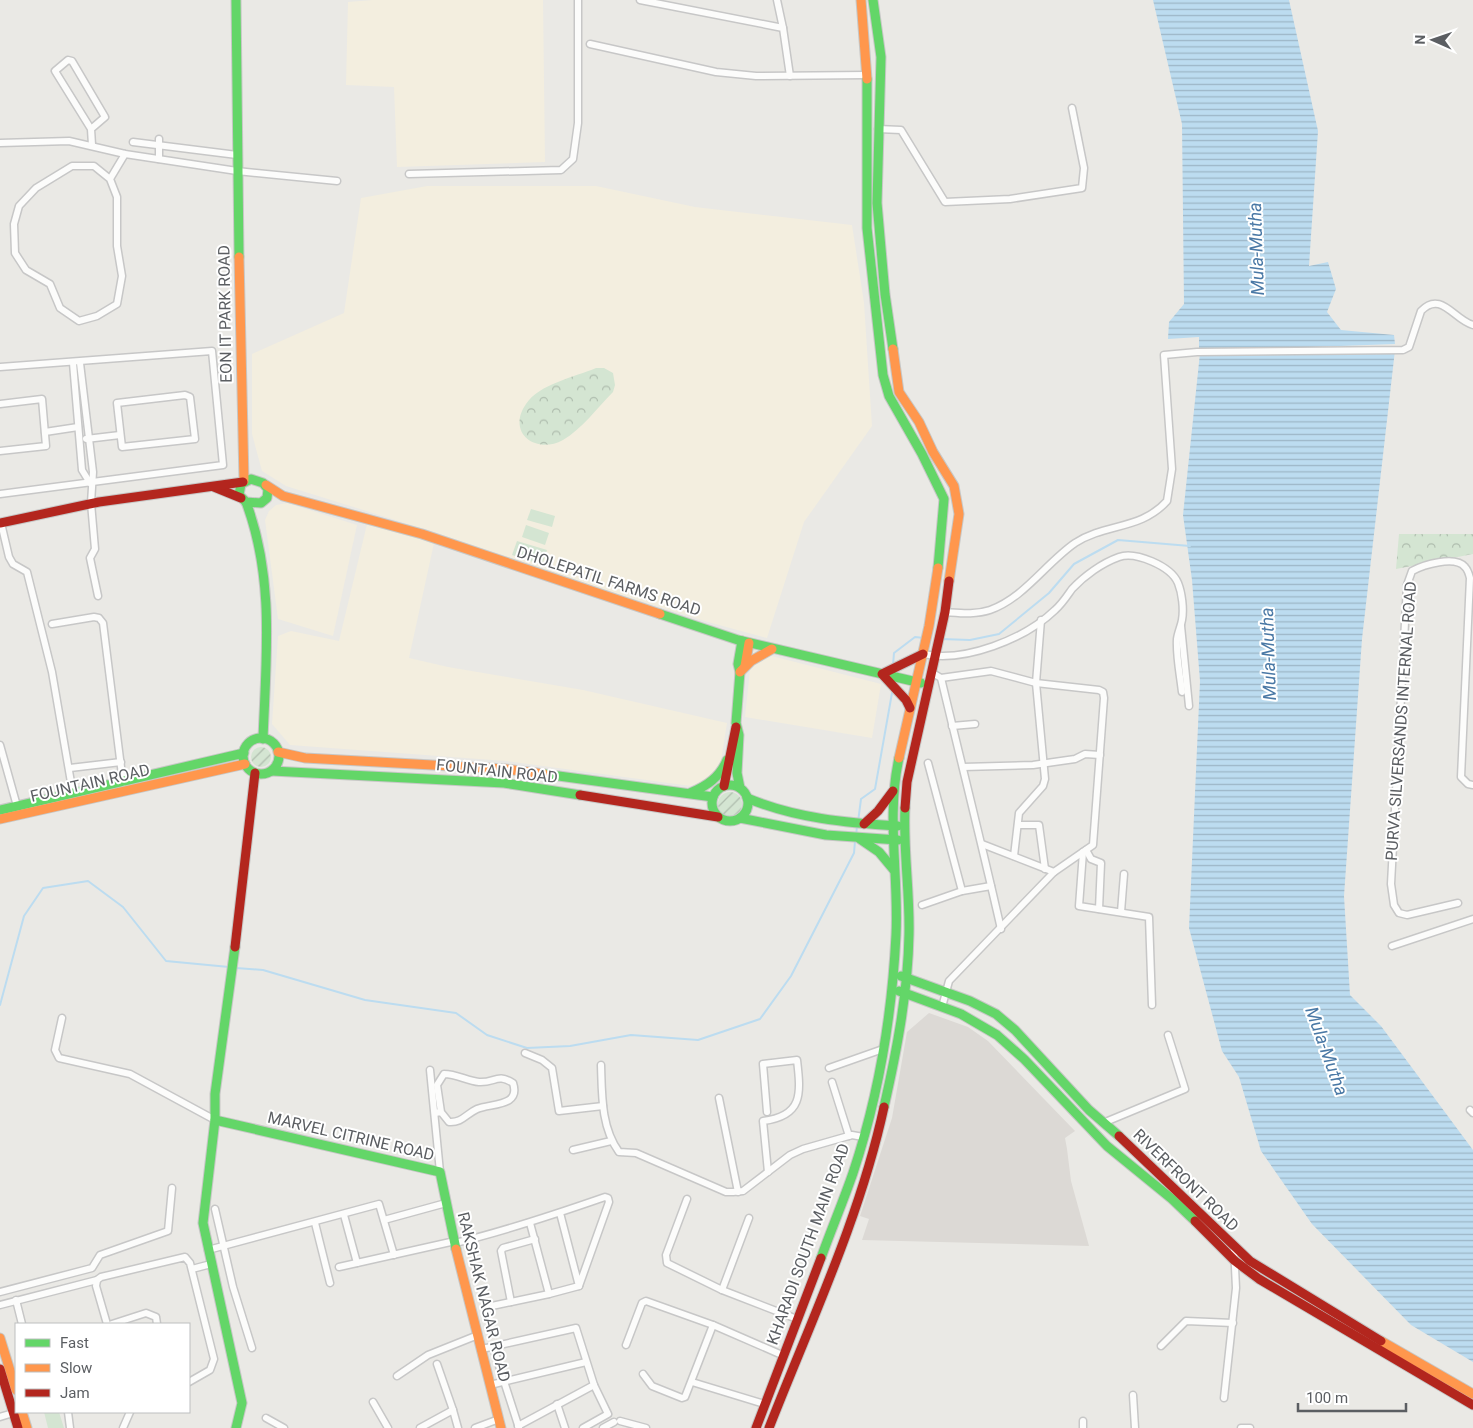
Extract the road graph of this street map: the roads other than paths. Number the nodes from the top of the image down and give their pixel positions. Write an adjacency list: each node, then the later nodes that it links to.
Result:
1 (236, 0): 19 (street, EON IT PARK ROAD)
2 (578, 0): 22 (street)
3 (640, 0): 7 (street)
4 (777, 0): 7 (street)
5 (861, 0): 9 (street, KHARADI SOUTH MAIN ROAD)
6 (873, 0): 13 (street, KHARADI SOUTH MAIN ROAD)
7 (783, 28): 10 (street)
8 (590, 44): 10 (street)
9 (867, 75): 10 (street); 26 (street, KHARADI SOUTH MAIN ROAD)
10 (790, 76)
11 (1072, 108): 13 (street)
12 (91, 129): 12 (street); 17 (street)
13 (878, 129): 25 (street, KHARADI SOUTH MAIN ROAD)
14 (133, 142): 15 (street)
15 (159, 142): 19 (street); 20 (street)
16 (0, 143): 17 (street)
17 (92, 145): 18 (street)
18 (125, 154): 20 (street); 23 (street)
19 (237, 155): 21 (street, EON IT PARK ROAD)
20 (159, 159): 21 (street)
21 (237, 171): 24 (street); 37 (street, EON IT PARK ROAD)
22 (409, 174)
23 (110, 179): 23 (street)
24 (337, 181)
25 (881, 251): 26 (street); 51 (street, KHARADI SOUTH MAIN ROAD)
26 (870, 252): 55 (street, KHARADI SOUTH MAIN ROAD)
27 (1473, 325): 51 (street)
28 (77, 363): 29 (street); 31 (street); 34 (street); 40 (street)
29 (0, 367)
30 (0, 404): 32 (street)
31 (78, 427): 32 (street); 35 (street)
32 (45, 432): 36 (street)
33 (120, 435): 33 (street); 34 (street)
34 (89, 438): 35 (street); 40 (street)
35 (80, 440): 40 (street)
36 (0, 451)
37 (243, 456): 38 (street); 39 (street, EON IT PARK ROAD)
38 (257, 481): 39 (street); 41 (street)
39 (243, 482): 42 (street); 45 (street)
40 (90, 483): 43 (street); 47 (street)
41 (266, 485): 44 (street, DHOLEPATIL FARMS ROAD); 46 (street)
42 (212, 487): 45 (street); 47 (street)
43 (0, 494)
44 (283, 496): 46 (street, DHOLEPATIL FARMS ROAD); 57 (street, DHOLEPATIL FARMS ROAD)
45 (244, 500): 46 (street); 49 (street)
46 (264, 501): 49 (street)
47 (90, 504): 48 (street); 50 (street)
48 (1, 523): 85 (street)
49 (256, 523): 74 (street)
50 (98, 596)
51 (945, 612): 56 (street, KHARADI SOUTH MAIN ROAD)
52 (1041, 620): 54 (street); 60 (street); 66 (street)
53 (52, 624): 80 (street)
54 (1181, 625): 68 (street); 69 (street)
55 (928, 630): 56 (street); 59 (street, KHARADI SOUTH MAIN ROAD)
56 (940, 632): 60 (street, KHARADI SOUTH MAIN ROAD)
57 (745, 642): 58 (street, DHOLEPATIL FARMS ROAD); 61 (street)
58 (772, 649): 61 (street); 63 (street, DHOLEPATIL FARMS ROAD)
59 (924, 650): 60 (street); 63 (street); 65 (street, KHARADI SOUTH MAIN ROAD)
60 (936, 652): 62 (street, KHARADI SOUTH MAIN ROAD)
61 (743, 669): 73 (street)
62 (931, 672): 64 (street); 67 (street, KHARADI SOUTH MAIN ROAD)
63 (882, 674): 65 (street, DHOLEPATIL FARMS ROAD); 70 (street)
64 (941, 678): 66 (street); 72 (street)
65 (916, 682): 67 (street, DHOLEPATIL FARMS ROAD); 70 (street, KHARADI SOUTH MAIN ROAD)
66 (1036, 683): 79 (street); 82 (street)
67 (929, 684): 105 (street, KHARADI SOUTH MAIN ROAD)
68 (1182, 692)
69 (1189, 706)
70 (910, 708): 92 (street, KHARADI SOUTH MAIN ROAD)
71 (975, 724): 72 (street)
72 (952, 726): 84 (street)
73 (736, 727): 78 (street); 91 (street)
74 (263, 739): 76 (street, FOUNTAIN ROAD); 77 (street, FOUNTAIN ROAD)
75 (0, 745): 97 (street)
76 (278, 752): 86 (street); 94 (street, FOUNTAIN ROAD)
77 (244, 753): 83 (street); 88 (street, FOUNTAIN ROAD)
78 (729, 755): 90 (street); 94 (street)
79 (1100, 755): 82 (street); 110 (street)
80 (120, 762): 85 (street); 88 (street)
81 (928, 763): 117 (street)
82 (1044, 763): 84 (street); 103 (street)
83 (245, 764): 87 (street); 101 (street, FOUNTAIN ROAD)
84 (962, 767): 109 (street)
85 (70, 768): 93 (street)
86 (272, 771): 87 (street, FOUNTAIN ROAD); 99 (street, FOUNTAIN ROAD)
87 (255, 773): 144 (street)
88 (123, 783): 93 (street, FOUNTAIN ROAD)
89 (1473, 785): 118 (street, PURVA SILVERSANDS INTERNAL ROAD)
90 (724, 786): 91 (street); 95 (street)
91 (740, 788): 96 (street)
92 (893, 791): 102 (street); 104 (street, KHARADI SOUTH MAIN ROAD)
93 (73, 794): 97 (street, FOUNTAIN ROAD)
94 (686, 794): 95 (street, FOUNTAIN ROAD)
95 (713, 797): 99 (street)
96 (747, 798): 100 (street); 102 (street)
97 (17, 806): 98 (street, FOUNTAIN ROAD)
98 (0, 810)
99 (718, 817): 100 (street, FOUNTAIN ROAD)
100 (740, 818): 106 (street, FOUNTAIN ROAD)
101 (0, 819)
102 (862, 824): 104 (street)
103 (1018, 825): 111 (street); 112 (street)
104 (892, 826): 105 (street); 107 (street, KHARADI SOUTH MAIN ROAD)
105 (905, 826): 108 (street, KHARADI SOUTH MAIN ROAD)
106 (855, 839): 107 (street, FOUNTAIN ROAD); 113 (street)
107 (893, 840): 108 (street, FOUNTAIN ROAD); 113 (street, KHARADI SOUTH MAIN ROAD)
108 (906, 840): 126 (street, KHARADI SOUTH MAIN ROAD)
109 (982, 844): 111 (street); 116 (street)
110 (1085, 851): 114 (street); 120 (street); 120 (street)
111 (1014, 856): 112 (street)
112 (1045, 869): 114 (street)
113 (894, 870): 125 (street, KHARADI SOUTH MAIN ROAD)
114 (1054, 872): 123 (street)
115 (1124, 874): 121 (street)
116 (991, 886): 117 (street); 123 (street)
117 (962, 891): 119 (street)
118 (1458, 903)
119 (922, 905)
120 (1099, 909): 121 (street)
121 (1121, 912): 130 (street)
122 (1473, 919): 124 (street)
123 (1001, 929): 129 (street)
124 (1392, 946)
125 (894, 973): 126 (street, RIVERFRONT ROAD); 127 (street, KHARADI SOUTH MAIN ROAD)
126 (906, 978): 128 (street, KHARADI SOUTH MAIN ROAD); 129 (street, RIVERFRONT ROAD)
127 (892, 987): 128 (street, RIVERFRONT ROAD); 134 (street, KHARADI SOUTH MAIN ROAD)
128 (904, 993): 131 (street, RIVERFRONT ROAD); 244 (street, KHARADI SOUTH MAIN ROAD)
129 (945, 993): 131 (street); 145 (street, RIVERFRONT ROAD)
130 (1152, 1005)
131 (942, 1008): 169 (street, RIVERFRONT ROAD)
132 (62, 1018): 144 (street)
133 (1168, 1034): 145 (street)
134 (883, 1049): 137 (street); 147 (street, KHARADI SOUTH MAIN ROAD)
135 (525, 1054): 141 (street)
136 (601, 1066): 141 (street)
137 (829, 1068)
138 (430, 1070): 142 (street, MARVEL CITRINE ROAD)
139 (832, 1082): 146 (street)
140 (719, 1098): 153 (street)
141 (602, 1106): 148 (street)
142 (438, 1112): 142 (street); 150 (street, MARVEL CITRINE ROAD)
143 (767, 1112): 151 (street)
144 (215, 1120): 150 (street, MARVEL CITRINE ROAD); 167 (street)
145 (1103, 1123): 166 (street, RIVERFRONT ROAD)
146 (849, 1136): 147 (street); 151 (street)
147 (863, 1137): 184 (street, KHARADI SOUTH MAIN ROAD)
148 (611, 1141): 149 (street); 153 (street)
149 (573, 1150)
150 (440, 1172): 155 (street, RAKSHAK NAGAR ROAD)
151 (768, 1172): 153 (street)
152 (172, 1188): 178 (street)
153 (738, 1192)
154 (687, 1199): 177 (street)
155 (446, 1203): 160 (street); 164 (street, RAKSHAK NAGAR ROAD)
156 (215, 1209): 165 (street)
157 (560, 1213): 162 (street); 176 (street); 176 (street)
158 (344, 1216): 160 (street); 161 (street); 170 (street)
159 (748, 1218): 177 (street)
160 (384, 1220): 168 (street)
161 (315, 1223): 165 (street); 175 (street)
162 (530, 1223): 163 (street); 164 (street)
163 (535, 1239): 179 (street); 181 (street)
164 (455, 1242): 168 (street); 191 (street, RAKSHAK NAGAR ROAD)
165 (222, 1247): 167 (street); 196 (street)
166 (1234, 1247): 169 (street); 211 (street, RIVERFRONT ROAD)
167 (208, 1250): 171 (street)
168 (394, 1255): 170 (street)
169 (1235, 1261): 189 (street); 217 (street, RIVERFRONT ROAD)
170 (357, 1263): 172 (street)
171 (210, 1264): 173 (street); 233 (street)
172 (339, 1268)
173 (192, 1269): 174 (street); 204 (street)
174 (97, 1280): 180 (street); 186 (street)
175 (330, 1283)
176 (579, 1286): 179 (street)
177 (722, 1290): 184 (street)
178 (0, 1292)
179 (549, 1294): 181 (street)
180 (16, 1300): 182 (street); 185 (street)
181 (511, 1302): 183 (street)
182 (0, 1305)
183 (487, 1307)
184 (797, 1320): 198 (street, KHARADI SOUTH MAIN ROAD)
185 (22, 1323)
186 (107, 1323)
187 (115, 1323): 188 (street)
188 (157, 1323)
189 (1233, 1323): 194 (street); 213 (street)
190 (713, 1326): 193 (street); 198 (street); 206 (street)
191 (478, 1335): 197 (street, RAKSHAK NAGAR ROAD); 203 (street)
192 (0, 1338): 210 (street)
193 (626, 1345)
194 (1162, 1346)
195 (493, 1347): 197 (street); 199 (street); 205 (street)
196 (252, 1348)
197 (482, 1349): 209 (street, RAKSHAK NAGAR ROAD)
198 (782, 1355): 216 (street, KHARADI SOUTH MAIN ROAD)
199 (586, 1362): 205 (street); 207 (street)
200 (437, 1364): 219 (street)
201 (0, 1369): 208 (street)
202 (643, 1374): 206 (street)
203 (397, 1376)
204 (190, 1381)
205 (503, 1382): 209 (street); 228 (street)
206 (692, 1382): 216 (street)
207 (594, 1384): 215 (street); 240 (street)
208 (2, 1385): 218 (street)
209 (490, 1385): 227 (street, RAKSHAK NAGAR ROAD)
210 (15, 1387)
211 (1473, 1394)
212 (1133, 1395): 245 (street)
213 (1224, 1398)
214 (373, 1402): 235 (street)
215 (557, 1404): 228 (street); 239 (street)
216 (764, 1404): 243 (street, KHARADI SOUTH MAIN ROAD)
217 (1473, 1405)
218 (15, 1407)
219 (453, 1410): 236 (street); 237 (street)
220 (15, 1413): 225 (street)
221 (18, 1413): 229 (street)
222 (19, 1413): 230 (street)
223 (68, 1413): 231 (street)
224 (130, 1413): 232 (street)
225 (0, 1417)
226 (266, 1418): 234 (street)
227 (500, 1425): 238 (street)
228 (518, 1427)
229 (18, 1428)
230 (27, 1428)
231 (70, 1428)
232 (122, 1428)
233 (236, 1428)
234 (284, 1428)
235 (388, 1428)
236 (420, 1428)
237 (458, 1428)
238 (474, 1428)
239 (565, 1428)
240 (583, 1428)
241 (604, 1428): 242 (street)
242 (646, 1428)
243 (756, 1428)
244 (769, 1428)
245 (1135, 1428)
246 (1241, 1428): 247 (street)
247 (1250, 1428)

